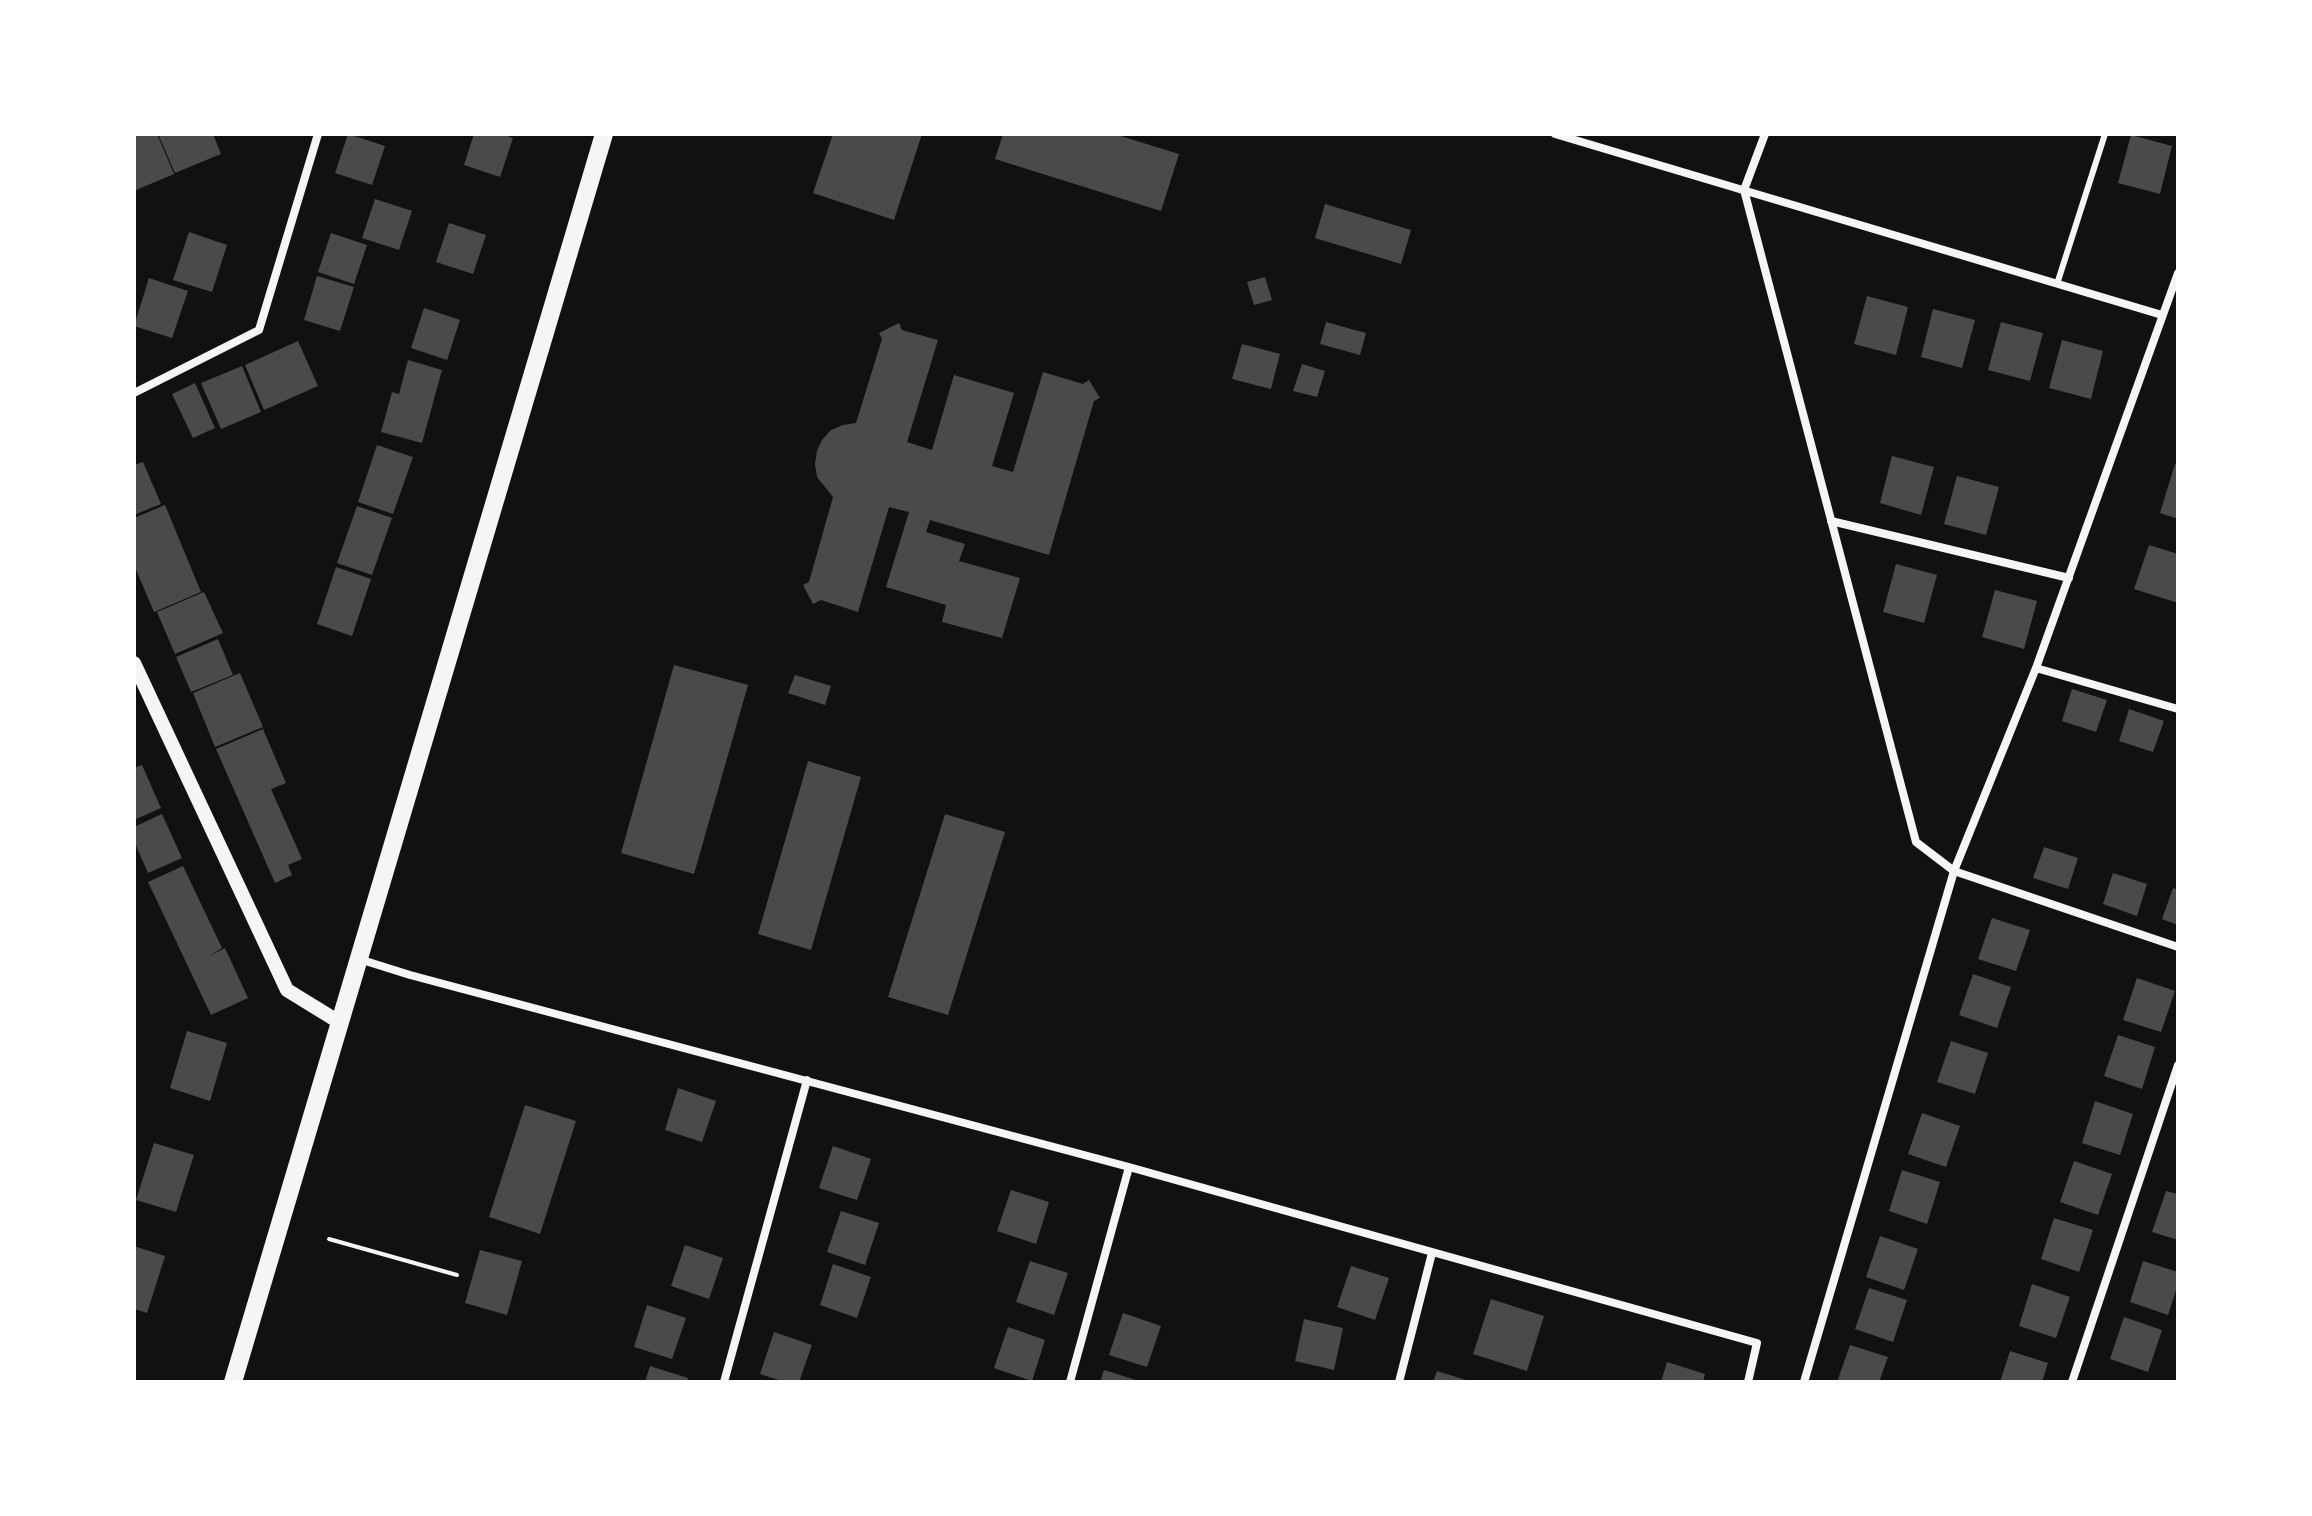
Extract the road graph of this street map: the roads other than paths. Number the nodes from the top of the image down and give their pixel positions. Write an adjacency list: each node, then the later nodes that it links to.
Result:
1 (318, 134): 10 (street)
2 (604, 134): 18 (main road)
3 (1555, 134): 6 (street)
4 (1765, 134): 6 (street)
5 (2105, 134): 8 (lane)
6 (1744, 190): 8 (street); 11 (street)
7 (2178, 273): 9 (street)
8 (2057, 284): 9 (street)
9 (2162, 315): 12 (street)
10 (134, 393)
11 (1831, 521): 12 (street); 16 (street)
12 (2069, 578): 14 (street)
13 (134, 663): 19 (street)
14 (2036, 668): 15 (street); 16 (street)
15 (2178, 709)
16 (1954, 871): 17 (street); 29 (street)
17 (2178, 947)
18 (358, 959): 19 (main road); 21 (street)
19 (339, 1022): 24 (main road)
20 (2178, 1065): 30 (street)
21 (807, 1080): 22 (street); 25 (street)
22 (1129, 1167): 23 (street); 26 (street)
23 (1432, 1253): 27 (street); 28 (street)
24 (233, 1382)
25 (724, 1382)
26 (1070, 1382)
27 (1399, 1382)
28 (1748, 1382)
29 (1804, 1382)
30 (2072, 1382)

